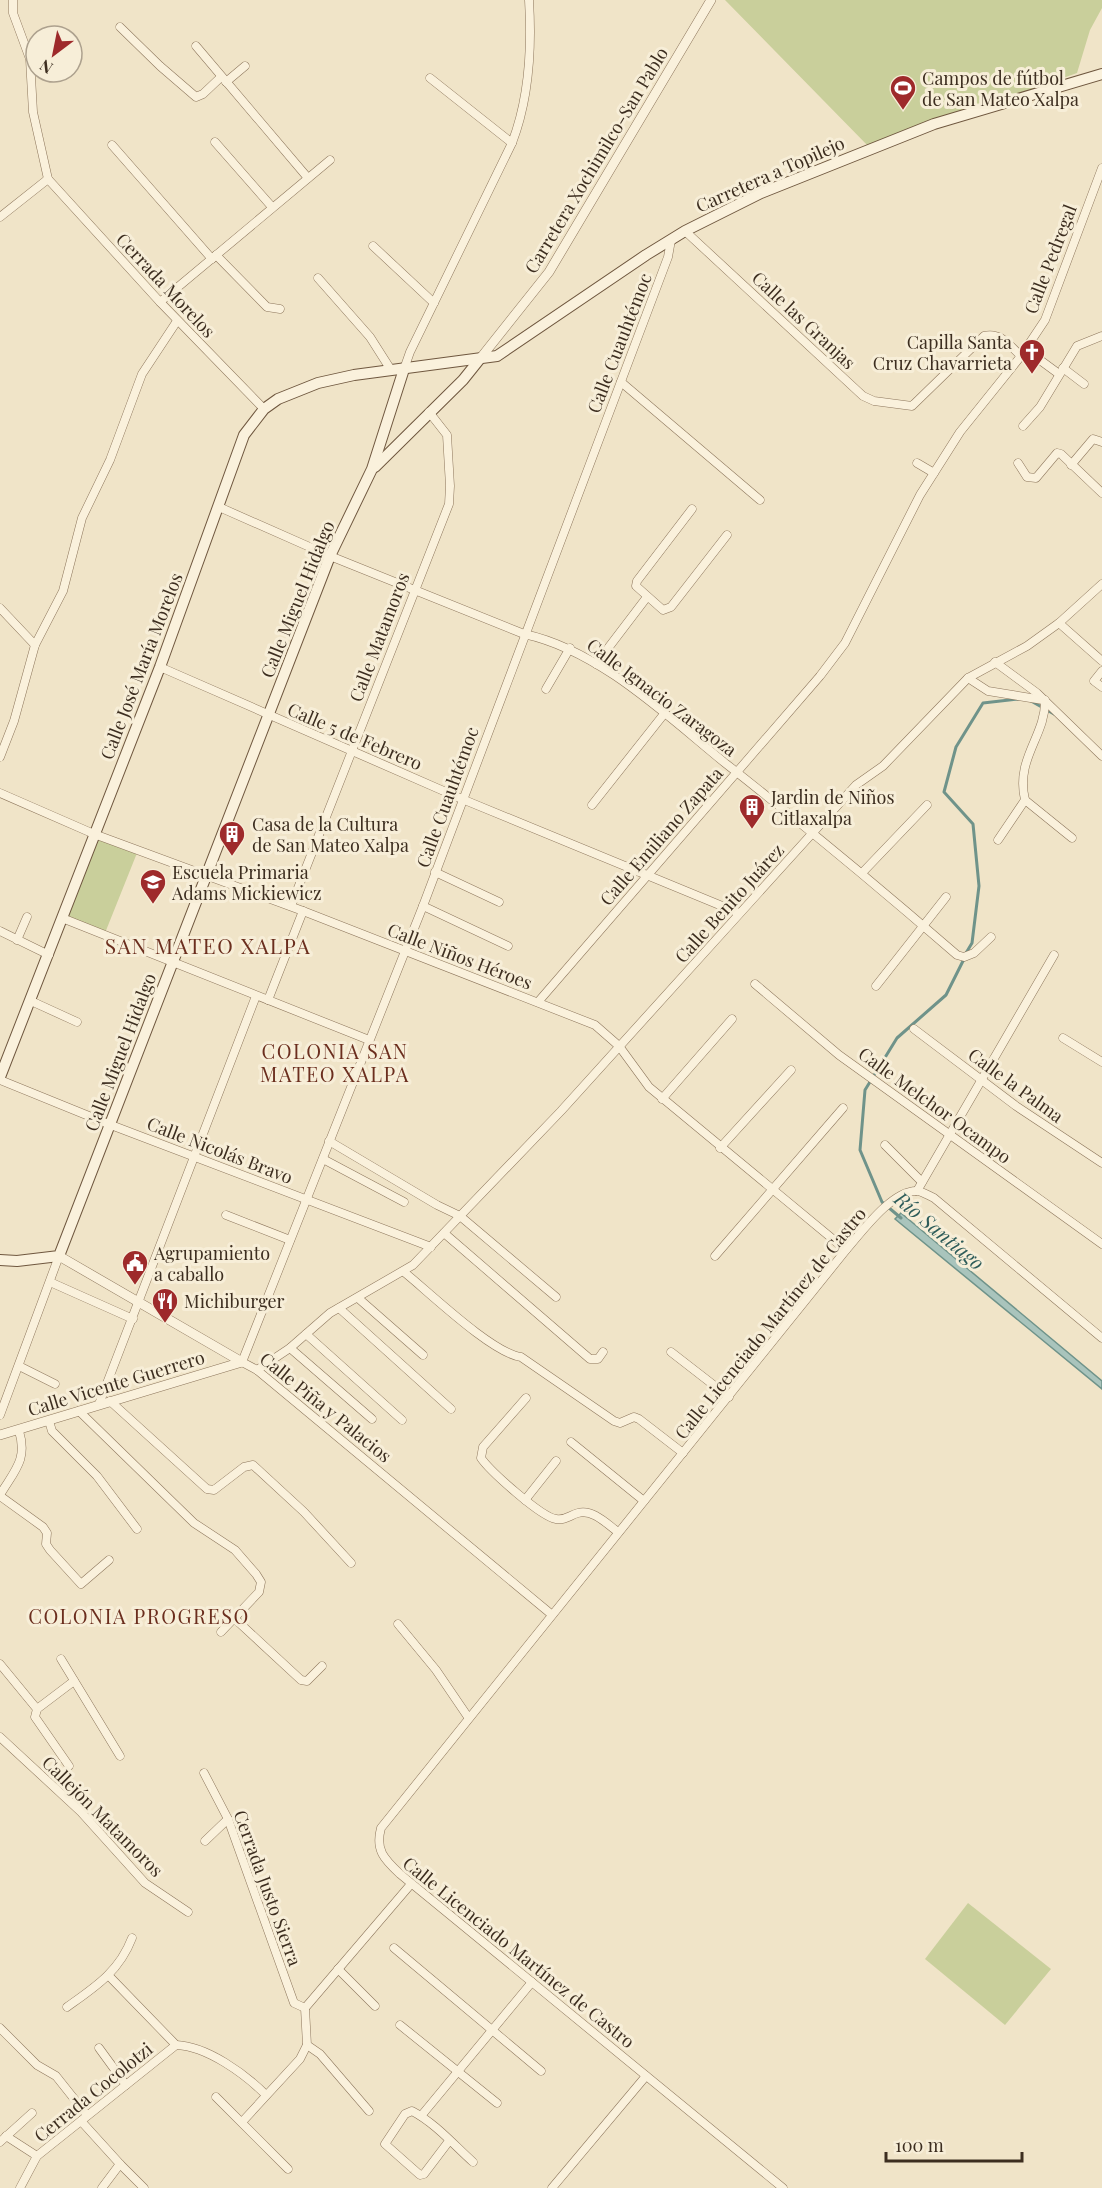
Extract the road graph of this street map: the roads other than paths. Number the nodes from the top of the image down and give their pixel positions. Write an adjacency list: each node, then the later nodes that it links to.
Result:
1 (13, 0): 16 (street)
2 (529, 0): 11 (street)
3 (711, 0): 30 (street, Carretera Xochimilco-San Pablo)
4 (120, 27): 9 (street)
5 (196, 46): 9 (street)
6 (245, 66): 9 (street)
7 (1102, 74): 19 (main road, Carretera a Topilejo)
8 (430, 78): 11 (street)
9 (224, 80): 15 (street)
10 (215, 142): 17 (street)
11 (512, 144): 25 (street)
12 (112, 145): 22 (street)
13 (330, 160): 15 (street)
14 (1102, 168): 29 (street, Calle Pedregal)
15 (308, 178): 17 (street)
16 (48, 179): 18 (street); 24 (street, Cerrada Morelos)
17 (272, 207): 22 (street)
18 (0, 217)
19 (685, 231): 20 (main road, Carretera a Topilejo); 29 (street, Calle las Granjas)
20 (671, 240): 30 (main road, Carretera a Topilejo); 34 (street, Calle Cuauhtémoc)
21 (373, 246): 25 (street)
22 (214, 257): 24 (street); 26 (street)
23 (318, 278): 32 (street)
24 (160, 302): 27 (street, Cerrada Morelos)
25 (434, 303): 31 (street)
26 (280, 309)
27 (177, 321): 36 (street, Cerrada Morelos); 57 (street)
28 (1102, 336): 33 (street)
29 (1023, 353): 33 (street); 44 (street, Calle Pedregal)
30 (479, 360): 31 (main road, Carretera a Topilejo); 37 (main road, Calle Miguel Hidalgo)
31 (404, 369): 32 (main road, Calle José María Morelos); 43 (main road, Calle Miguel Hidalgo)
32 (391, 370): 36 (main road, Calle José María Morelos)
33 (1061, 371): 35 (street); 38 (street)
34 (621, 382): 46 (street); 56 (street, Calle Cuauhtémoc)
35 (1084, 384)
36 (264, 409): 47 (main road, Calle José María Morelos)
37 (429, 412): 43 (main road, Calle Miguel Hidalgo); 52 (street, Calle Matamoros)
38 (1023, 426)
39 (1102, 442): 42 (street)
40 (917, 463): 44 (street)
41 (1018, 463): 42 (street)
42 (1071, 465): 45 (street)
43 (372, 469): 50 (main road, Calle Miguel Hidalgo)
44 (934, 473): 73 (street, Calle Emiliano Zapata)
45 (1102, 493)
46 (760, 500)
47 (219, 507): 50 (street, Calle Ignacio Zaragoza); 62 (main road, Calle José María Morelos)
48 (692, 509): 53 (street)
49 (728, 535): 53 (street)
50 (330, 556): 52 (street, Calle Ignacio Zaragoza); 69 (main road, Calle Miguel Hidalgo)
51 (1102, 584): 55 (street, Calle Benito Juárez)
52 (414, 590): 56 (street, Calle Ignacio Zaragoza); 70 (street, Calle Matamoros)
53 (647, 597): 61 (street)
54 (0, 608): 57 (street)
55 (1059, 623): 59 (street); 60 (street, Calle Benito Juárez)
56 (524, 634): 58 (street, Calle Ignacio Zaragoza); 75 (street, Calle Cuauhtémoc)
57 (35, 645): 72 (street)
58 (570, 648): 61 (street, Calle Ignacio Zaragoza); 66 (street)
59 (1102, 661)
60 (995, 662): 64 (street, Calle Benito Juárez); 67 (street)
61 (596, 664): 68 (street, Calle Ignacio Zaragoza)
62 (160, 667): 69 (street, Calle 5 de Febrero); 80 (main road, Calle José María Morelos)
63 (1102, 671): 65 (street)
64 (968, 678): 67 (street); 79 (street, Calle Benito Juárez)
65 (1102, 687)
66 (546, 689)
67 (1045, 702): 71 (street); 76 (street)
68 (664, 714): 73 (street, Calle Ignacio Zaragoza); 77 (street)
69 (268, 715): 70 (street, Calle 5 de Febrero); 86 (main road, Calle Miguel Hidalgo)
70 (351, 749): 75 (street, Calle 5 de Febrero); 89 (street, Calle Matamoros)
71 (1102, 756)
72 (0, 758)
73 (737, 772): 79 (street, Calle Ignacio Zaragoza); 85 (street, Calle Emiliano Zapata)
74 (0, 793): 80 (street, Calle Niños Héroes)
75 (462, 799): 83 (street, Calle Cuauhtémoc); 85 (street, Calle 5 de Febrero)
76 (1025, 800): 81 (street); 82 (street)
77 (592, 805)
78 (927, 805): 84 (street)
79 (813, 832): 84 (street, Calle Ignacio Zaragoza); 92 (street, Calle Benito Juárez)
80 (94, 834): 86 (street, Calle Niños Héroes); 94 (main road, Calle José María Morelos)
81 (1072, 838)
82 (998, 840)
83 (435, 872): 88 (street); 90 (street, Calle Cuauhtémoc)
84 (862, 873): 95 (street, Calle Ignacio Zaragoza)
85 (647, 874): 92 (street, Calle 5 de Febrero); 109 (street, Calle Emiliano Zapata)
86 (206, 875): 89 (street, Calle Niños Héroes); 103 (main road, Calle Miguel Hidalgo)
87 (946, 897): 95 (street)
88 (499, 902)
89 (291, 906): 91 (street, Calle Niños Héroes)
90 (423, 906): 99 (street); 100 (street, Calle Cuauhtémoc)
91 (303, 911): 100 (street, Calle Niños Héroes); 108 (street)
92 (740, 913): 115 (street, Calle Benito Juárez)
93 (27, 917): 98 (street)
94 (62, 918): 101 (main road, Calle José María Morelos); 103 (street)
95 (922, 924): 97 (street, Calle Ignacio Zaragoza); 105 (street)
96 (0, 931): 98 (street)
97 (991, 937)
98 (17, 940): 101 (street)
99 (508, 946)
100 (404, 951): 109 (street, Calle Niños Héroes); 114 (street, Calle Cuauhtémoc)
101 (49, 955): 107 (main road, Calle José María Morelos)
102 (1054, 956): 119 (street)
103 (172, 963): 106 (street); 122 (main road, Calle Miguel Hidalgo)
104 (755, 984): 123 (street, Calle Melchor Ocampo)
105 (876, 986)
106 (256, 996): 108 (street); 127 (street)
107 (31, 1000): 111 (street); 118 (main road, Calle José María Morelos)
108 (268, 1000): 114 (street)
109 (538, 1002): 115 (street, Calle Niños Héroes)
110 (732, 1019): 120 (street)
111 (77, 1022)
112 (914, 1029): 119 (street, Calle la Palma)
113 (1063, 1038): 116 (street)
114 (369, 1040): 124 (street, Calle Cuauhtémoc)
115 (619, 1046): 120 (street, Calle Niños Héroes); 136 (street, Calle Benito Juárez)
116 (1102, 1062)
117 (791, 1070): 126 (street)
118 (0, 1078): 122 (street, Calle Nicolás Bravo)
119 (983, 1080): 123 (street); 129 (street, Calle la Palma)
120 (662, 1099): 126 (street, Calle Niños Héroes)
121 (843, 1108): 132 (street)
122 (111, 1125): 127 (street, Calle Nicolás Bravo); 142 (main road, Calle Miguel Hidalgo)
123 (951, 1135): 130 (street); 139 (street, Calle Melchor Ocampo)
124 (329, 1141): 128 (street, Calle Cuauhtémoc); 136 (street)
125 (885, 1145): 130 (street)
126 (720, 1148): 132 (street, Calle Niños Héroes)
127 (195, 1157): 133 (street, Calle Nicolás Bravo); 149 (street)
128 (322, 1159): 133 (street, Calle Cuauhtémoc); 134 (street)
129 (1102, 1163)
130 (922, 1182): 131 (street)
131 (917, 1191): 141 (street, Calle Licenciado Martínez de Castro); 153 (street)
132 (772, 1192): 141 (street, Calle Niños Héroes); 143 (street)
133 (307, 1199): 138 (street, Calle Cuauhtémoc); 140 (street, Calle Nicolás Bravo)
134 (404, 1202)
135 (226, 1215): 138 (street)
136 (460, 1216): 137 (street, Calle Benito Juárez); 147 (street)
137 (444, 1233): 140 (street, Calle Benito Juárez); 155 (street)
138 (291, 1240): 158 (street, Calle Cuauhtémoc)
139 (1102, 1244)
140 (431, 1247): 145 (street, Calle Benito Juárez)
141 (846, 1250): 162 (street, Calle Licenciado Martínez de Castro)
142 (59, 1256): 144 (main road); 146 (street, Calle Miguel Hidalgo); 149 (street, Calle Piña y Palacios)
143 (715, 1256)
144 (0, 1260)
145 (404, 1272): 148 (street, Calle Benito Juárez); 175 (street, Calle Licenciado Martínez de Castro)
146 (50, 1282): 151 (street); 159 (street, Calle Miguel Hidalgo)
147 (556, 1297)
148 (358, 1298): 150 (street, Calle Benito Juárez); 157 (street)
149 (140, 1304): 151 (street); 158 (street, Calle Piña y Palacios)
150 (339, 1308): 152 (street, Calle Benito Juárez); 166 (street)
151 (133, 1319): 165 (street)
152 (306, 1334): 154 (street, Calle Benito Juárez); 170 (street)
153 (1102, 1338)
154 (290, 1348): 160 (street, Calle Benito Juárez); 169 (street)
155 (603, 1352)
156 (672, 1352): 162 (street)
157 (423, 1355)
158 (242, 1362): 160 (street, Calle Piña y Palacios); 164 (street, Calle Vicente Guerrero)
159 (19, 1366): 161 (street); 168 (street, Calle Miguel Hidalgo)
160 (257, 1370): 184 (street, Calle Piña y Palacios)
161 (55, 1384)
162 (729, 1397): 175 (street, Calle Licenciado Martínez de Castro)
163 (526, 1398): 178 (street)
164 (110, 1401): 165 (street, Calle Vicente Guerrero); 183 (street)
165 (99, 1404): 167 (street, Calle Vicente Guerrero)
166 (452, 1409)
167 (79, 1412): 171 (street, Calle Vicente Guerrero); 185 (street)
168 (0, 1415)
169 (372, 1419)
170 (402, 1420)
171 (49, 1421): 172 (street, Calle Vicente Guerrero); 180 (street)
172 (19, 1431): 173 (street, Calle Vicente Guerrero); 177 (street)
173 (0, 1435)
174 (571, 1442): 179 (street)
175 (683, 1453): 179 (street, Calle Licenciado Martínez de Castro)
176 (556, 1461): 178 (street)
177 (0, 1495): 182 (street)
178 (525, 1500): 181 (street)
179 (644, 1501): 181 (street, Calle Licenciado Martínez de Castro)
180 (136, 1530)
181 (618, 1532): 184 (street, Calle Licenciado Martínez de Castro)
182 (109, 1560)
183 (351, 1563)
184 (551, 1614): 193 (street, Calle Licenciado Martínez de Castro)
185 (234, 1618): 187 (street); 190 (street)
186 (398, 1623): 193 (street)
187 (221, 1632)
188 (61, 1659): 191 (street)
189 (0, 1664): 192 (street)
190 (322, 1666)
191 (74, 1681): 192 (street); 195 (street)
192 (37, 1709): 196 (street)
193 (468, 1717): 200 (street, Calle Licenciado Martínez de Castro)
194 (0, 1737): 201 (street, Callejón Matamoros)
195 (120, 1756)
196 (69, 1766)
197 (204, 1773): 198 (street, Cerrada Justo Sierra)
198 (228, 1819): 199 (street); 209 (street, Cerrada Justo Sierra)
199 (205, 1841)
200 (411, 1884): 204 (street); 206 (street, Calle Licenciado Martínez de Castro)
201 (188, 1912)
202 (132, 1938): 205 (street)
203 (394, 1948): 212 (street)
204 (338, 1969): 207 (street); 209 (street)
205 (110, 1977): 208 (street); 213 (street)
206 (532, 1982): 212 (street); 218 (street, Calle Licenciado Martínez de Castro)
207 (375, 2006)
208 (67, 2007)
209 (305, 2008): 214 (street)
210 (400, 2025): 216 (street)
211 (0, 2028): 225 (street)
212 (491, 2029): 216 (street); 217 (street)
213 (176, 2045): 219 (street, Cerrada Cocolotzi); 220 (street, Cerrada Cocolotzi)
214 (307, 2045): 220 (street); 223 (street)
215 (99, 2048): 219 (street)
216 (458, 2070): 222 (street); 226 (street)
217 (541, 2071)
218 (646, 2076): 238 (street); 239 (street, Calle Licenciado Martínez de Castro)
219 (126, 2085): 225 (street, Cerrada Cocolotzi)
220 (266, 2095): 228 (street)
221 (216, 2097): 228 (street)
222 (497, 2103)
223 (369, 2111)
224 (32, 2113): 229 (street)
225 (87, 2115): 227 (street, Cerrada Cocolotzi)
226 (421, 2116): 230 (street); 230 (street)
227 (81, 2121): 231 (street, Cerrada Cocolotzi); 233 (street)
228 (242, 2121): 234 (street)
229 (3, 2139): 231 (street)
230 (449, 2141): 232 (street)
231 (37, 2156): 235 (street, Cerrada Cocolotzi)
232 (473, 2162)
233 (120, 2164): 236 (street); 237 (street)
234 (288, 2169)
235 (20, 2188)
236 (102, 2188)
237 (144, 2188)
238 (552, 2188)
239 (783, 2188)

